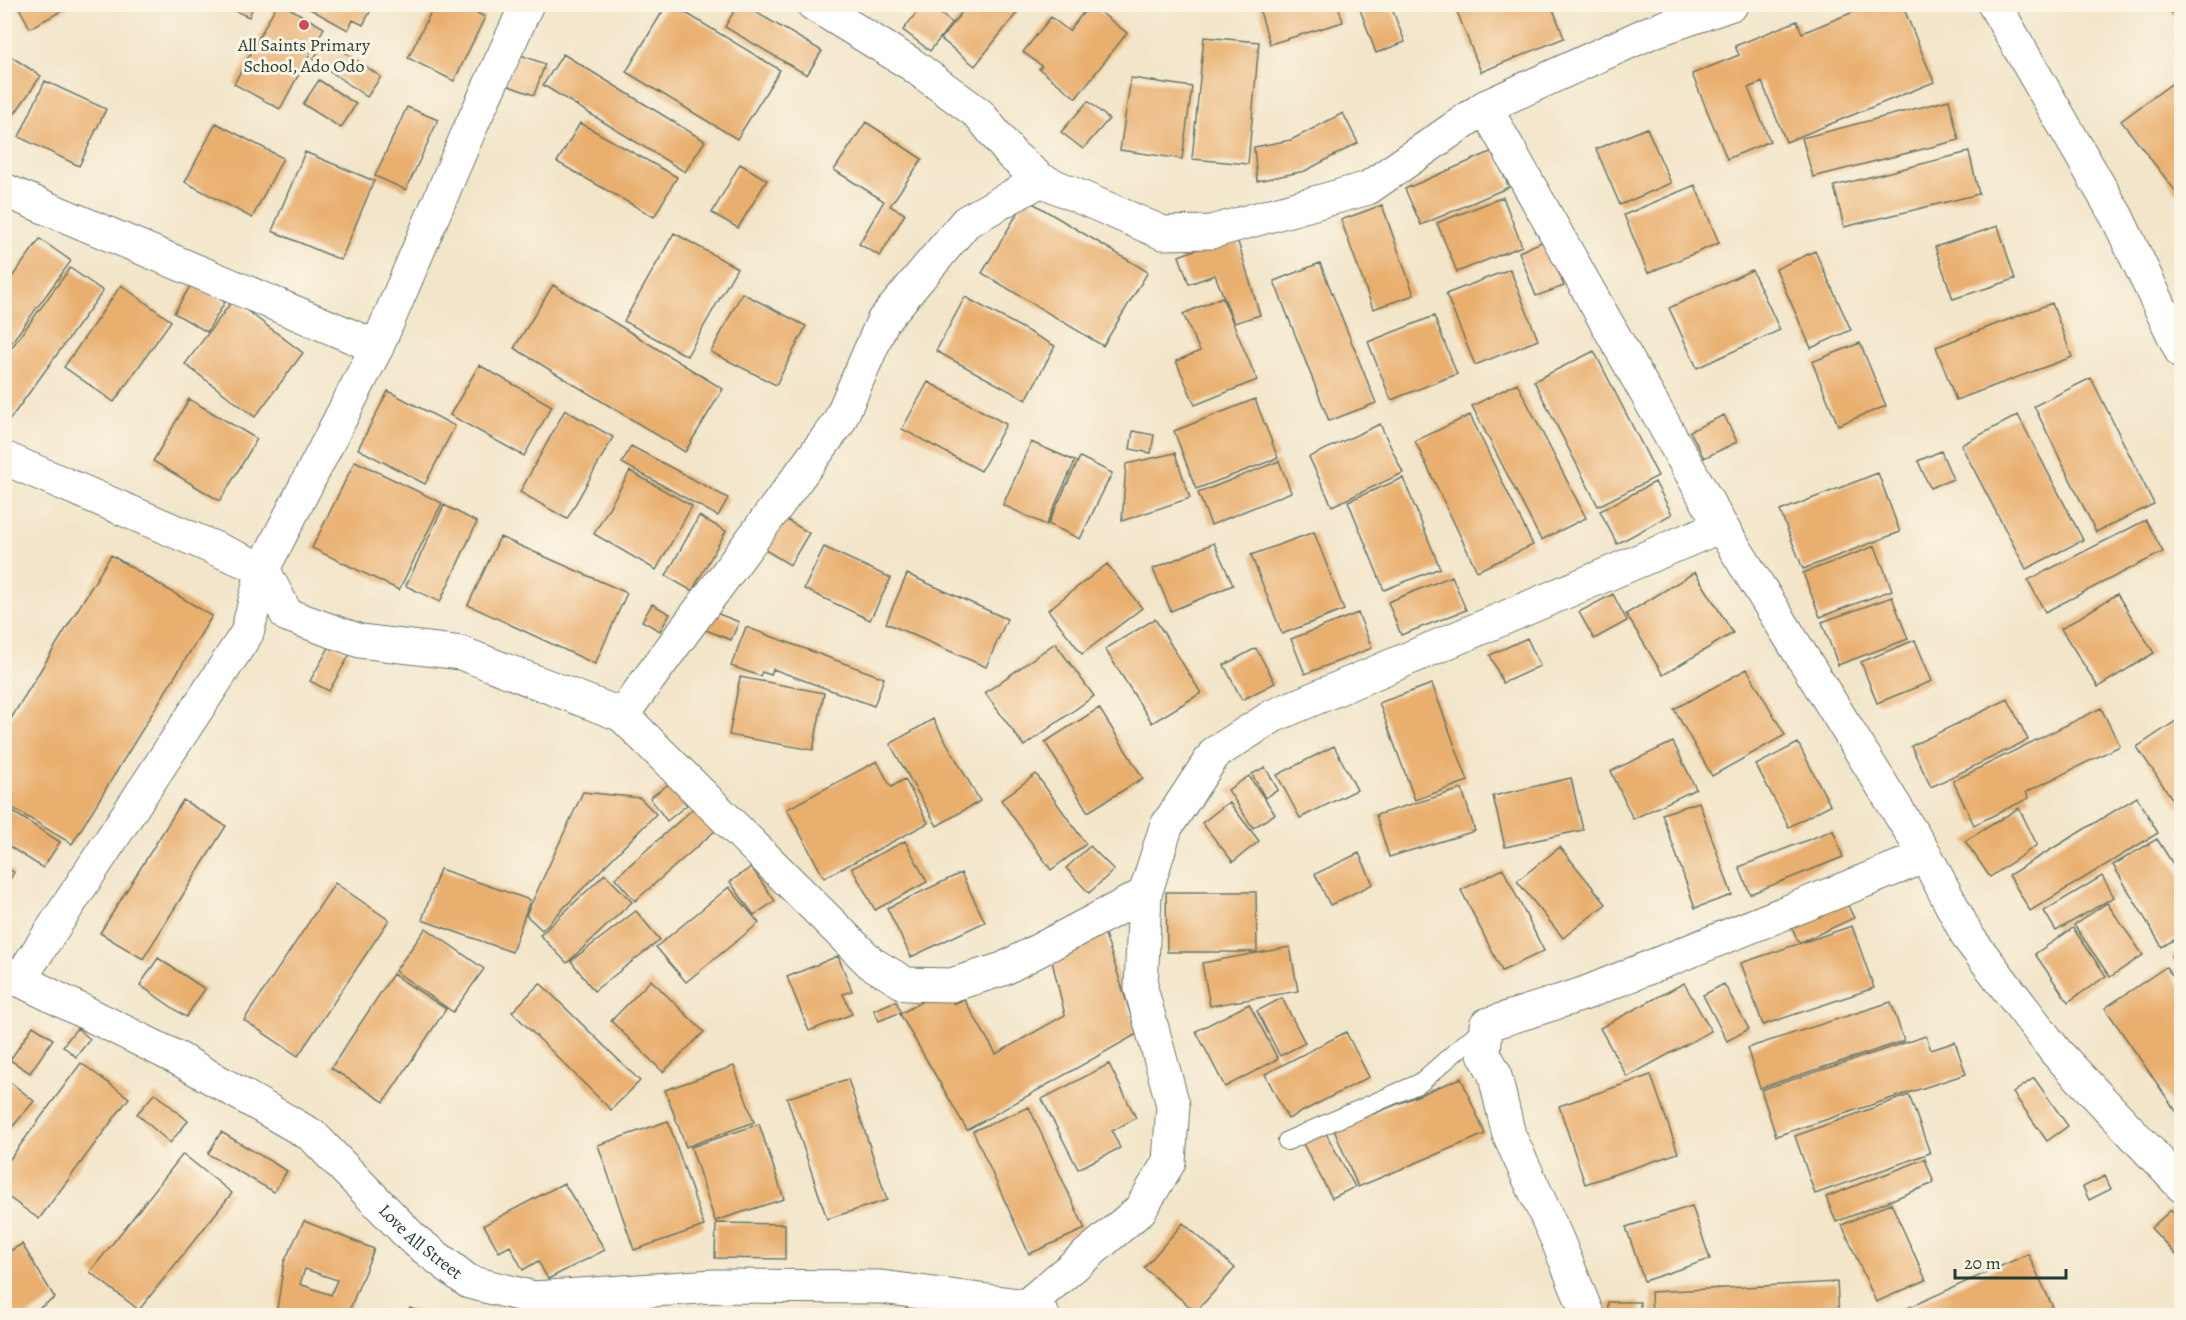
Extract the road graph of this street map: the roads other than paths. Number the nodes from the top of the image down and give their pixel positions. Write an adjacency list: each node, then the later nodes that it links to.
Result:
1 (527, 4): 8 (street)
2 (813, 4): 6 (street)
3 (1732, 4): 5 (street)
4 (1994, 4): 9 (street)
5 (1485, 107): 6 (street); 11 (street)
6 (1041, 180): 13 (street)
7 (4, 190): 8 (street)
8 (377, 347): 12 (street)
9 (2181, 353)
10 (4, 458): 12 (street)
11 (1721, 526): 14 (street); 15 (street)
12 (263, 569): 13 (street); 16 (street)
13 (622, 715): 15 (street)
14 (1926, 856): 17 (street); 19 (street)
15 (1145, 894): 20 (street)
16 (12, 976): 20 (street, Love All Street)
17 (1486, 1025): 18 (lane); 21 (street)
18 (1287, 1141)
19 (2181, 1186)
20 (1034, 1311)
21 (1588, 1316)

